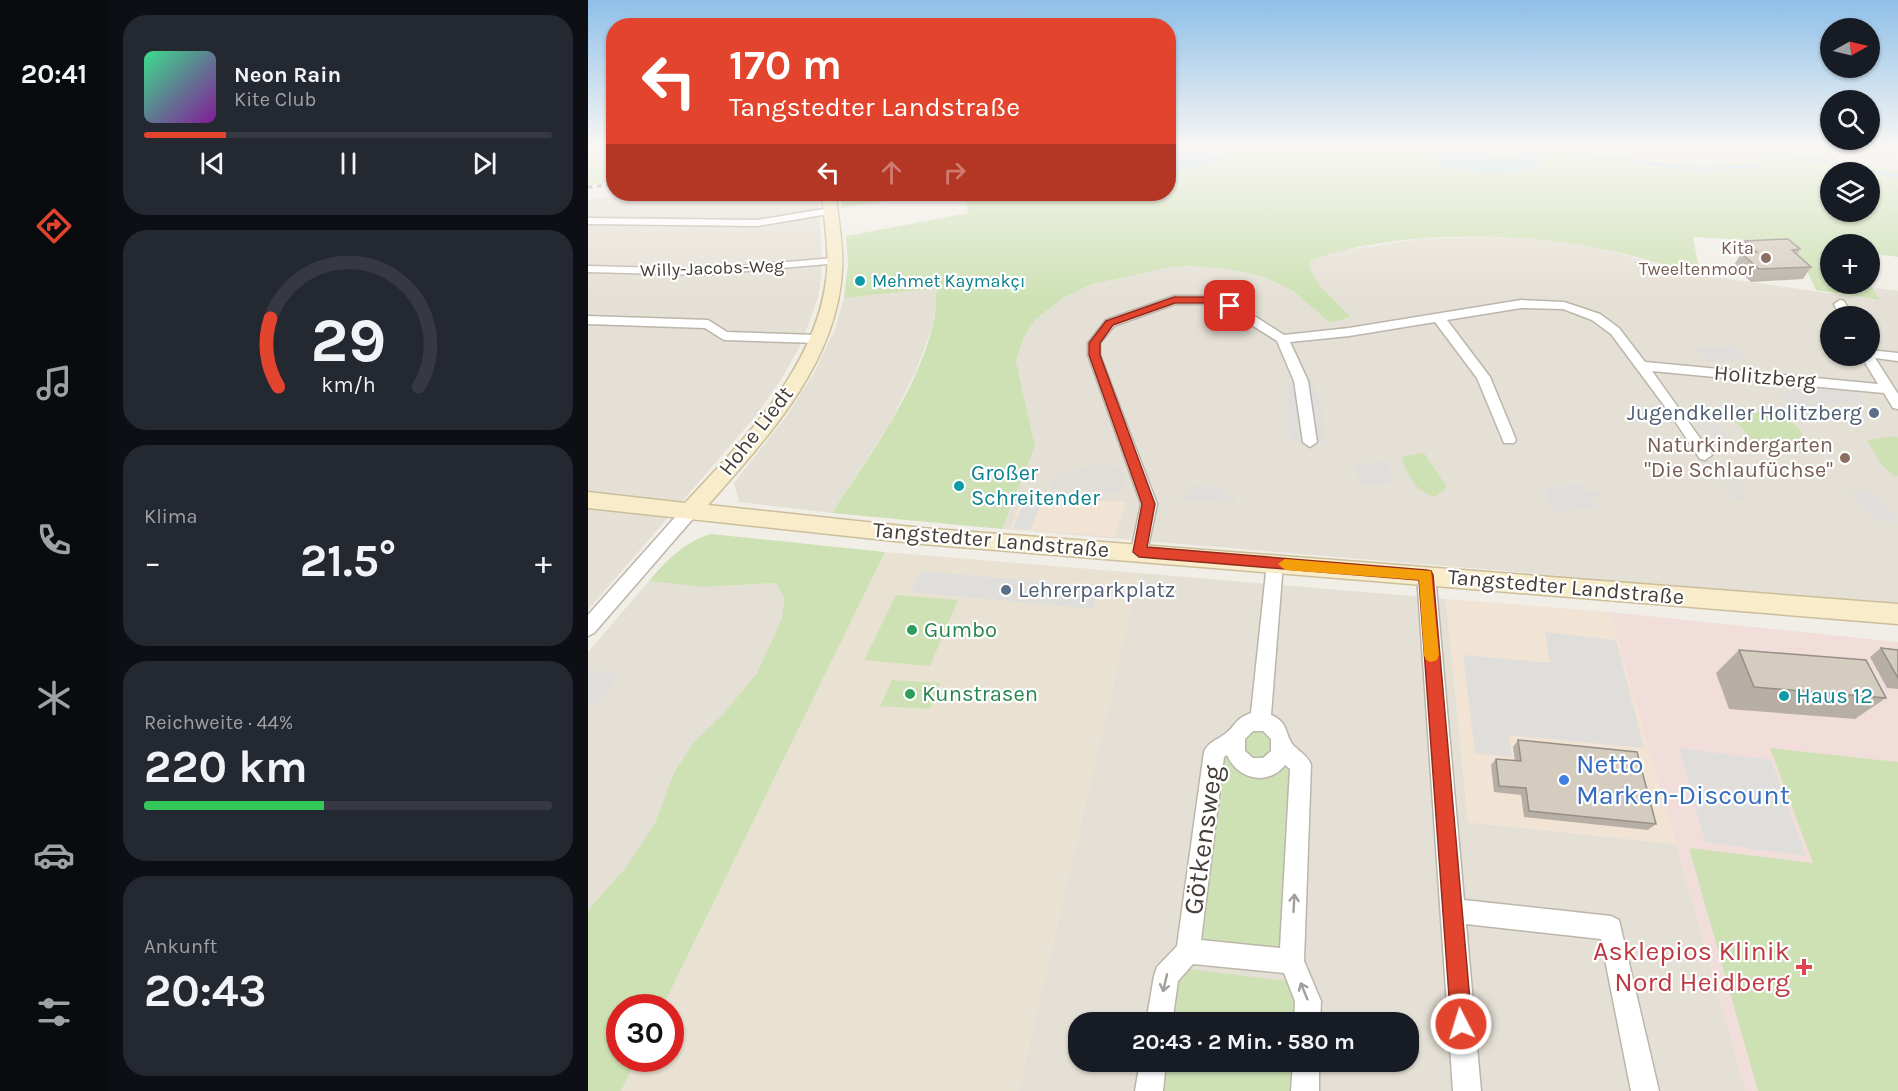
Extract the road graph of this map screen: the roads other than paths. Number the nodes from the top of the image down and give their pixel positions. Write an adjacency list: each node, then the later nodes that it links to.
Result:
1 (830, 202): 2 (street); 3 (street, Hohe Liedt)
2 (588, 221)
3 (835, 261): 4 (street, Willy-Jacobs-Weg); 7 (street, Hohe Liedt)
4 (588, 269)
5 (1439, 318): 8 (street); 11 (street); 15 (street)
6 (588, 320): 7 (street)
7 (817, 339): 19 (street, Hohe Liedt)
8 (1282, 339): 16 (street); 20 (street)
9 (1880, 356): 10 (street)
10 (1898, 357)
11 (1642, 366): 13 (street, Holitzberg); 17 (street)
12 (1874, 366): 13 (street)
13 (1887, 389): 14 (street)
14 (1898, 405)
15 (1509, 440)
16 (1310, 442)
17 (1705, 455)
18 (588, 500): 19 (street, Tangstedter Landstraße)
19 (692, 510): 20 (street, Tangstedter Landstraße); 24 (street, Hohe Liedt)
20 (1139, 552): 21 (street, Tangstedter Landstraße)
21 (1275, 563): 22 (street, Tangstedter Landstraße); 25 (street)
22 (1426, 575): 23 (street, Tangstedter Landstraße); 28 (street)
23 (1898, 614)
24 (588, 628)
25 (1260, 722): 26 (street); 27 (street)
26 (1235, 739): 27 (street); 29 (street, Götkensweg)
27 (1282, 749): 30 (street, one-way to 27)
28 (1452, 911): 37 (street); 38 (street)
29 (1188, 951): 30 (street); 31 (street, one-way to 31)
30 (1292, 961): 32 (street, one-way to 30)
31 (1161, 1012)
32 (1308, 1012)
33 (1152, 1072): 35 (street)
34 (1306, 1072): 36 (street)
35 (1149, 1091)
36 (1305, 1091)
37 (1467, 1091)
38 (1645, 1091)

